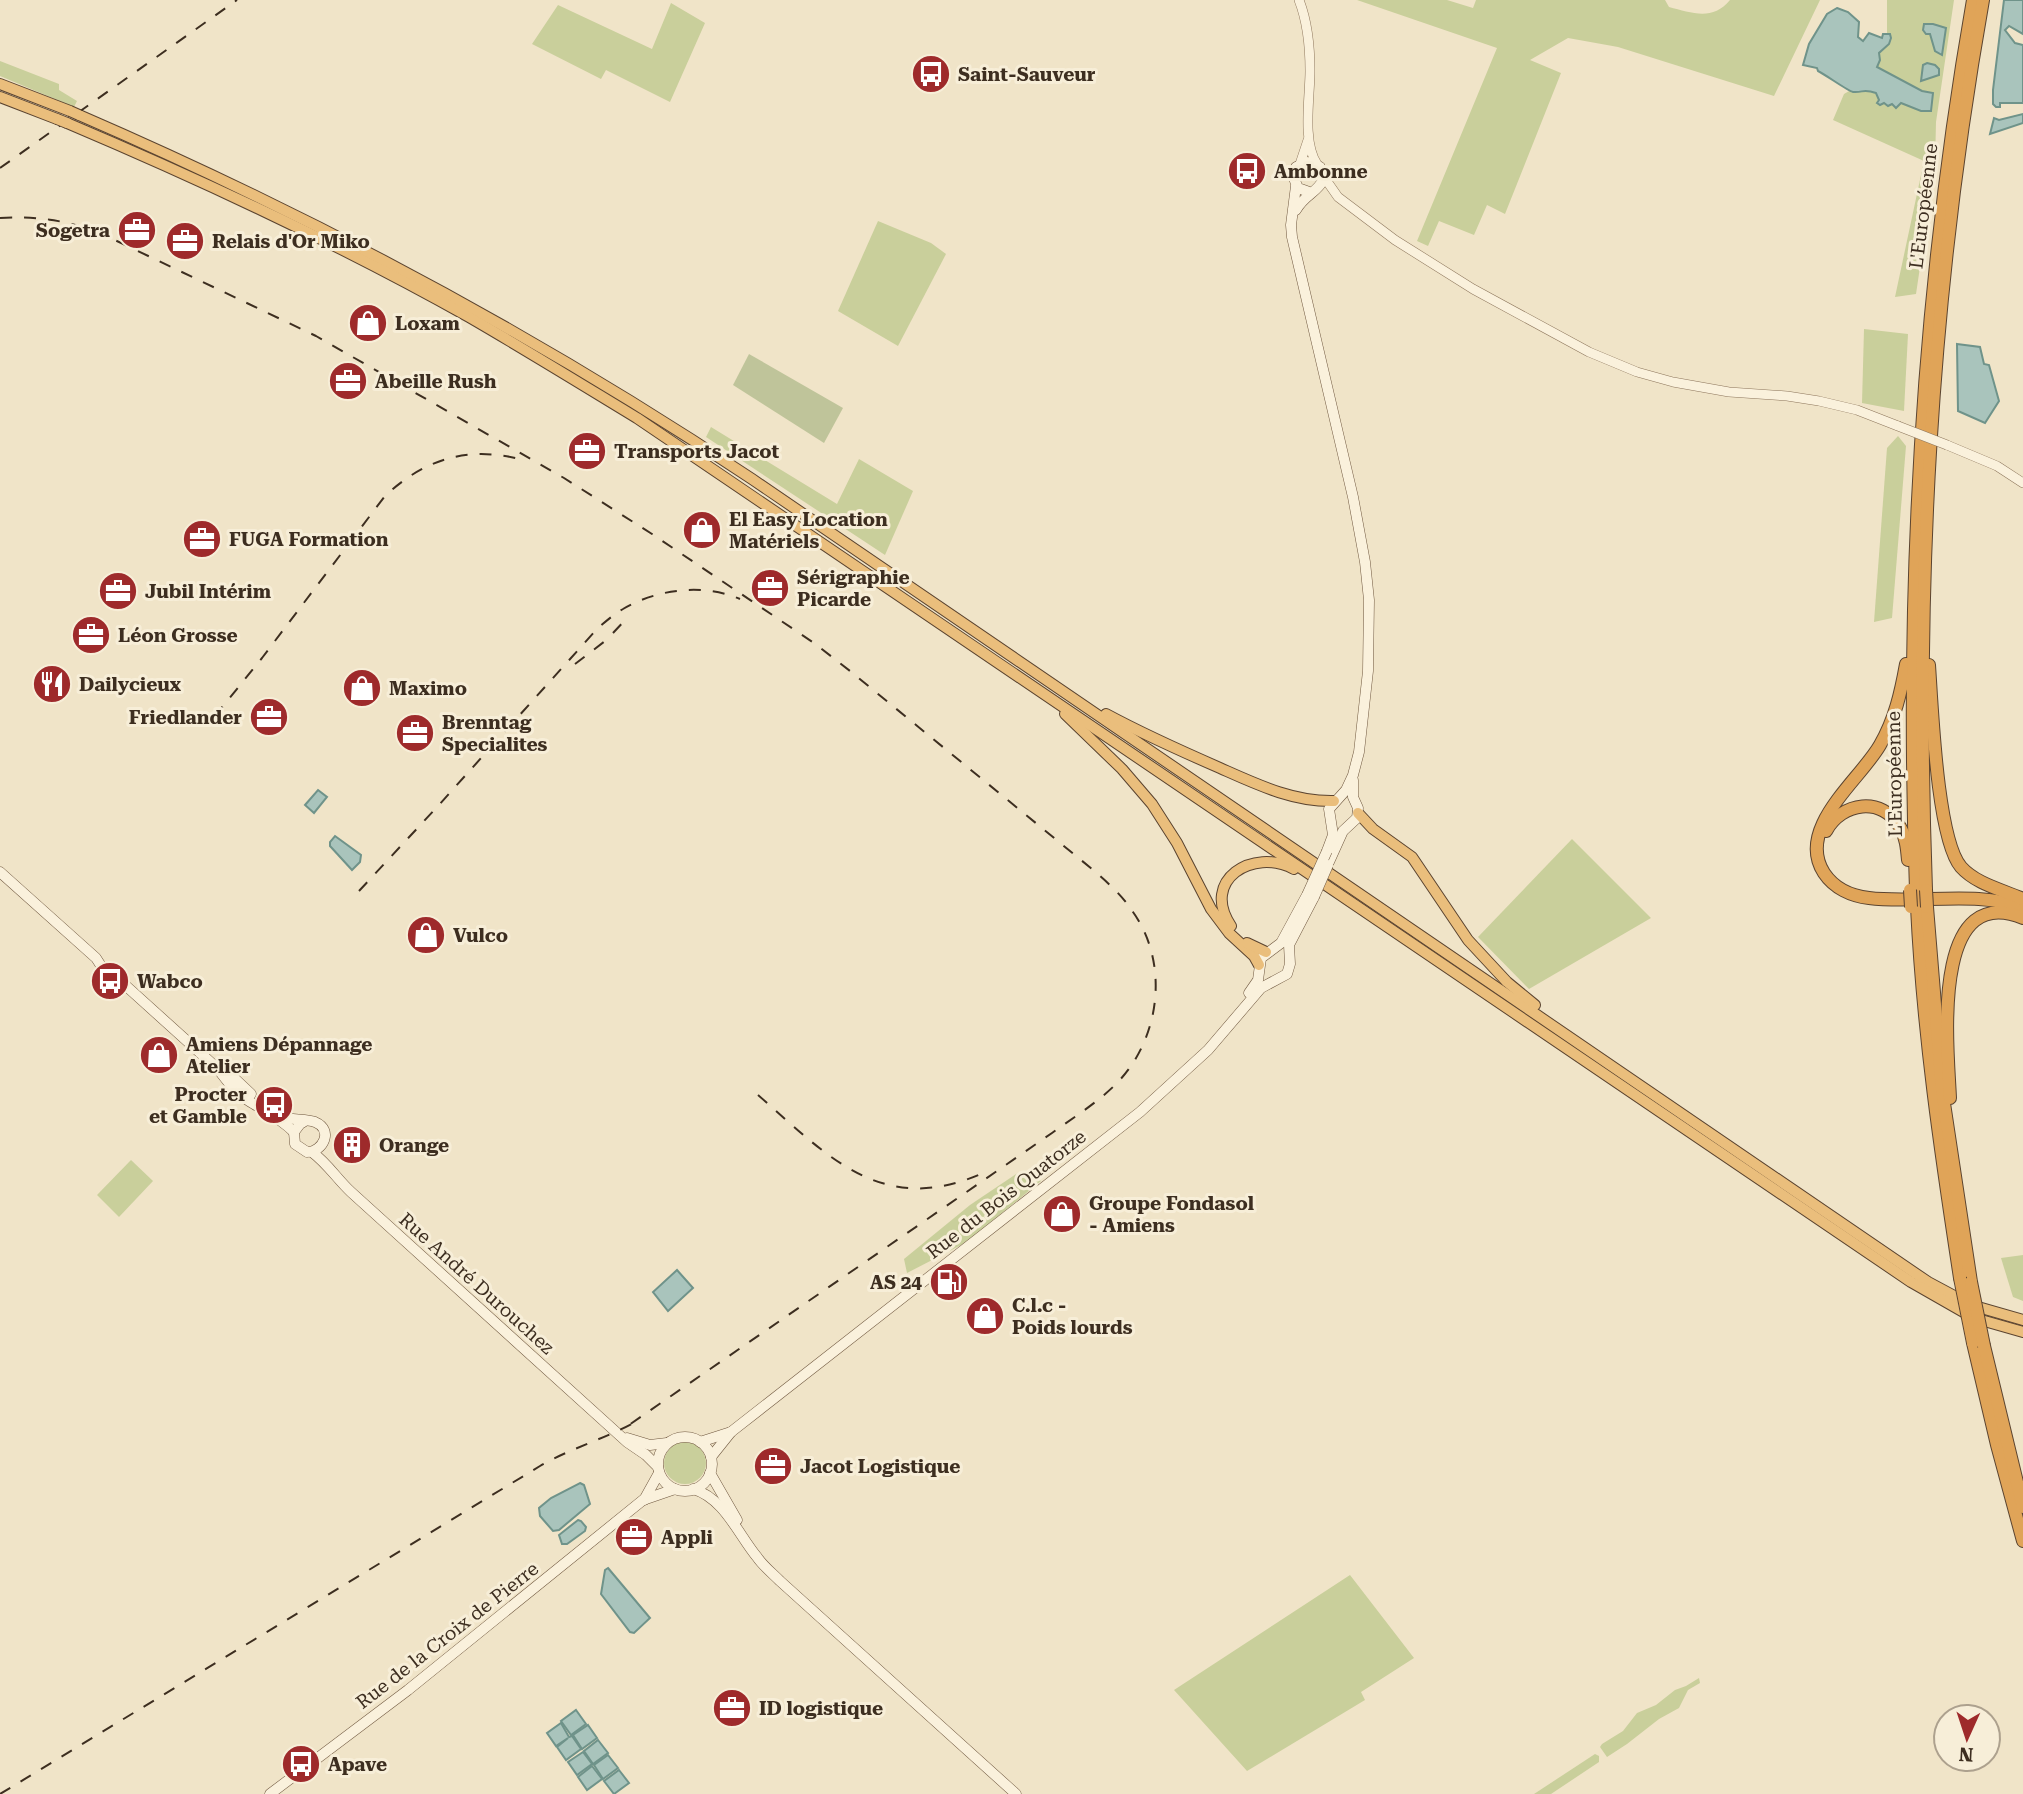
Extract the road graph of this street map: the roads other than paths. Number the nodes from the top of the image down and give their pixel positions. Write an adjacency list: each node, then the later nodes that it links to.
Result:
1 (1299, 0): 6 (street)
2 (1973, 0): 16 (highway, L'Européenne)
3 (1983, 0): 15 (highway, L'Européenne)
4 (0, 84): 18 (highway)
5 (0, 97): 17 (highway)
6 (1309, 139): 7 (street); 8 (street)
7 (1300, 164): 8 (main road); 10 (main road)
8 (1317, 164): 9 (main road)
9 (1324, 177): 11 (main road); 12 (street)
10 (1296, 186): 11 (main road); 13 (main road)
11 (1312, 191): 12 (street); 13 (main road)
12 (1338, 198): 14 (street, bridge)
13 (1292, 217): 19 (main road)
14 (2023, 484)
15 (1923, 569): 27 (highway, L'Européenne); 29 (highway)
16 (1912, 626): 27 (highway, L'Européenne); 31 (highway)
17 (1043, 692): 26 (highway); 35 (highway)
18 (1081, 704): 20 (highway); 38 (highway)
19 (1353, 775): 20 (main road); 21 (main road)
20 (1337, 800): 21 (main road); 22 (main road)
21 (1357, 808): 23 (main road); 38 (highway)
22 (1332, 822): 23 (main road); 24 (main road)
23 (1346, 827): 24 (main road)
24 (1328, 857): 28 (main road, bridge)
25 (0, 872): 39 (main road)
26 (1327, 886): 33 (highway); 48 (highway)
27 (1917, 890): 29 (highway); 30 (highway, L'Européenne, bridge)
28 (1311, 896): 33 (main road); 34 (main road)
29 (2023, 899)
30 (1918, 907): 45 (highway, L'Européenne); 46 (highway, L'Européenne)
31 (2023, 908)
32 (2023, 918): 45 (highway)
33 (1270, 951): 34 (main road); 35 (main road)
34 (1289, 959): 36 (main road)
35 (1260, 968): 36 (main road); 37 (main road, Rue du Bois Quatorze)
36 (1273, 980): 37 (main road, Rue du Bois Quatorze)
37 (1227, 1026): 50 (main road, Rue du Bois Quatorze)
38 (1590, 1049): 47 (highway)
39 (277, 1116): 40 (main road); 41 (main road)
40 (305, 1121): 41 (main road); 42 (main road)
41 (294, 1132): 43 (main road)
42 (323, 1144): 43 (main road); 44 (main road)
43 (312, 1152): 44 (main road, Rue André Durouchez)
44 (327, 1164): 51 (main road, Rue André Durouchez)
45 (1956, 1194): 46 (highway, L'Européenne)
46 (1966, 1280): 49 (highway, L'Européenne, bridge)
47 (2023, 1320)
48 (2023, 1332)
49 (1979, 1344): 60 (highway, L'Européenne); 62 (highway, L'Européenne)
50 (731, 1432): 52 (main road, Rue du Bois Quatorze); 54 (main road, Rue du Bois Quatorze)
51 (622, 1436): 53 (main road, Rue André Durouchez); 55 (main road, Rue André Durouchez)
52 (700, 1442): 53 (main road); 54 (main road)
53 (667, 1443): 55 (main road)
54 (711, 1457): 56 (main road)
55 (659, 1470): 57 (main road); 59 (main road, Rue de la Croix de Pierre)
56 (710, 1473): 58 (main road); 61 (main road)
57 (675, 1489): 58 (main road); 59 (main road, Rue de la Croix de Pierre)
58 (693, 1489): 61 (main road)
59 (643, 1500): 63 (main road, Rue de la Croix de Pierre)
60 (2023, 1507)
61 (741, 1534): 64 (main road)
62 (2023, 1541)
63 (270, 1794)
64 (1016, 1794)

